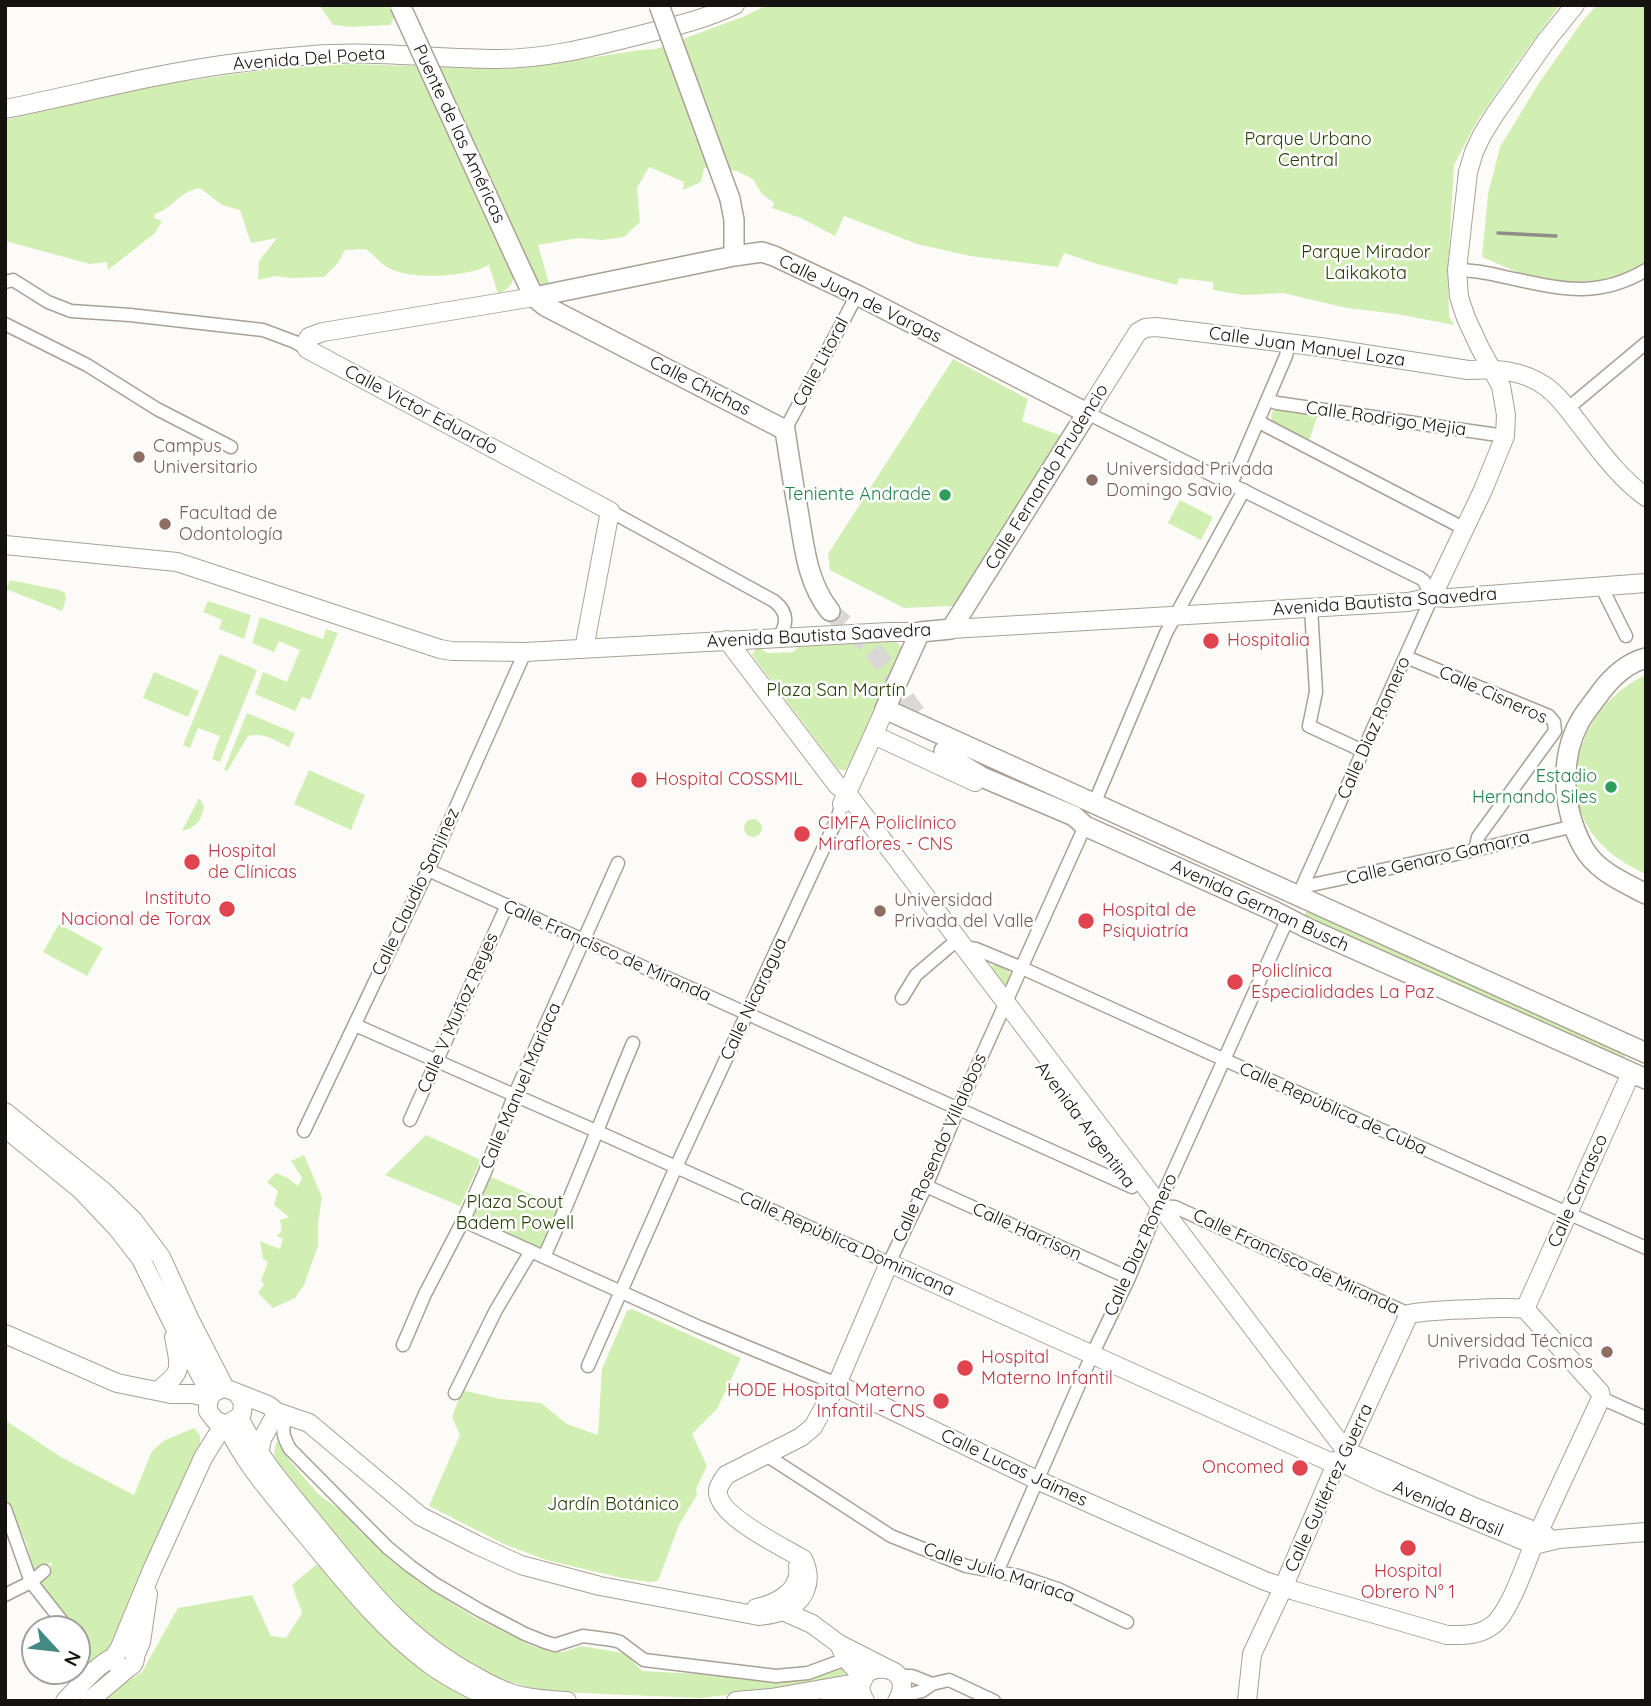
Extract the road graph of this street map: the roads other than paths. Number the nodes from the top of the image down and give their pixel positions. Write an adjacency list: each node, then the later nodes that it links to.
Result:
1 (400, 5): 11 (main road, Puente de las Américas, bridge)
2 (659, 5): 6 (main road, bridge)
3 (735, 5): 5 (main road, Avenida Del Poeta)
4 (1575, 5): 7 (main road)
5 (5, 109)
6 (734, 256): 10 (main road, Calle Juan de Vargas); 11 (main road, Calle Juan de Vargas)
7 (1457, 270): 8 (street); 16 (main road)
8 (1646, 270)
9 (5, 282): 17 (street, Calle Victor Eduardo)
10 (857, 295): 22 (main road, Calle Juan de Vargas); 24 (street, Calle Litoral)
11 (534, 297): 17 (main road, Calle Juan de Vargas); 24 (main road, Calle Chichas)
12 (5, 324): 26 (street)
13 (1145, 328): 15 (main road, Calle Juan Manuel Loza); 22 (main road, Calle Fernando Prudencio)
14 (1646, 342): 21 (street)
15 (1289, 343): 19 (main road, Calle Juan Manuel Loza); 20 (street)
16 (1480, 348): 18 (main road); 19 (main road)
17 (307, 349): 30 (main road, Calle Victor Eduardo)
18 (1493, 368): 19 (main road, Calle Juan Manuel Loza); 21 (main road); 25 (main road)
19 (1468, 370)
20 (1268, 400): 23 (street); 25 (street, Calle Rodrigo Mejia)
21 (1567, 409): 29 (main road)
22 (1087, 413): 27 (street, Calle Juan de Vargas); 39 (main road, Calle Fernando Prudencio)
23 (1259, 422): 27 (street); 31 (street)
24 (785, 430): 37 (main road)
25 (1506, 436): 31 (main road)
26 (231, 447)
27 (1231, 484): 28 (street, Calle Juan de Vargas)
28 (1244, 490): 35 (street); 38 (street)
29 (1646, 497)
30 (610, 512): 42 (street, Calle Victor Eduardo); 44 (main road)
31 (1465, 529): 35 (main road)
32 (5, 545): 45 (main road, Avenida Bautista Saavedra)
33 (1646, 583): 34 (main road, Avenida Bautista Saavedra)
34 (1601, 586): 35 (main road, Avenida Bautista Saavedra); 41 (street)
35 (1432, 597): 36 (main road, Avenida Bautista Saavedra); 46 (street, Calle Diaz Romero)
36 (1311, 608): 38 (main road, Avenida Bautista Saavedra); 51 (street)
37 (830, 611)
38 (1176, 615): 39 (main road, Avenida Bautista Saavedra); 53 (street)
39 (951, 629): 40 (main road, Avenida Bautista Saavedra)
40 (920, 632): 42 (main road, Avenida Bautista Saavedra); 48 (main road, Calle Nicaragua)
41 (1626, 636)
42 (778, 638): 43 (main road, Avenida Bautista Saavedra)
43 (727, 640): 44 (main road, Avenida Bautista Saavedra); 52 (main road, Avenida Argentina)
44 (584, 649): 45 (main road, Avenida Bautista Saavedra)
45 (525, 652): 58 (street, Calle Claudio Sanjinez)
46 (1406, 657): 51 (street, Calle Diaz Romero); 56 (street, Calle Cisneros)
47 (1646, 658): 55 (main road)
48 (885, 709): 49 (main road, Calle Nicaragua); 53 (main road, Avenida German Busch)
49 (874, 735): 52 (main road, Calle Nicaragua); 54 (main road, Avenida German Busch)
50 (944, 751): 54 (main road)
51 (1363, 751): 59 (street, Calle Diaz Romero)
52 (842, 794): 64 (main road, Avenida Argentina); 68 (street, Calle Nicaragua)
53 (1094, 804): 54 (main road); 59 (main road, Avenida German Busch)
54 (1085, 826): 62 (main road, Avenida German Busch); 65 (street, Calle Rosendo Villalobos)
55 (1574, 826): 56 (street, Calle Genaro Gamarra); 60 (main road)
56 (1475, 850): 59 (street, Calle Genaro Gamarra)
57 (618, 863): 63 (street, Calle Manuel Mariaca)
58 (428, 870): 61 (street, Calle Francisco de Miranda); 69 (street, Calle Claudio Sanjinez)
59 (1300, 892): 62 (main road); 71 (main road, Avenida German Busch)
60 (1646, 894)
61 (507, 905): 63 (street, Calle Francisco de Miranda); 73 (street, Calle V Muñoz Reyes)
62 (1288, 918): 72 (street, Calle Diaz Romero); 74 (main road, Avenida German Busch)
63 (584, 940): 68 (street, Calle Francisco de Miranda); 75 (street, Calle Manuel Mariaca)
64 (957, 946): 65 (street, Calle República de Cuba); 66 (street); 67 (main road, Avenida Argentina)
65 (1022, 968): 67 (street, Calle Rosendo Villalobos); 72 (street, Calle República de Cuba)
66 (902, 998)
67 (1003, 1008): 76 (street, Calle Rosendo Villalobos); 83 (main road, Avenida Argentina)
68 (747, 1015): 76 (street, Calle Francisco de Miranda); 82 (street, Calle Nicaragua)
69 (355, 1025): 73 (street, Calle República Dominicana); 80 (street, Calle Claudio Sanjinez)
70 (634, 1043): 81 (street)
71 (1644, 1048): 74 (main road)
72 (1224, 1060): 85 (street, Calle Diaz Romero); 86 (street, Calle República de Cuba)
73 (437, 1061): 75 (street, Calle República Dominicana); 78 (street, Calle V Muñoz Reyes)
74 (1638, 1076): 86 (main road, Calle Carrasco)
75 (514, 1096): 81 (street, Calle República Dominicana); 87 (street, Calle Manuel Mariaca)
76 (958, 1109): 83 (street, Calle Francisco de Miranda); 84 (street, Calle Rosendo Villalobos)
77 (5, 1112): 105 (main road)
78 (410, 1120)
79 (5, 1128): 96 (main road)
80 (304, 1131)
81 (596, 1131): 82 (street, Calle República Dominicana); 90 (street)
82 (676, 1167): 91 (street, Calle República Dominicana); 93 (street, Calle Nicaragua)
83 (1136, 1184): 85 (main road, Avenida Argentina)
84 (926, 1186): 91 (street, Calle Rosendo Villalobos); 92 (street, Calle Harrison)
85 (1157, 1212): 92 (street, Calle Diaz Romero); 95 (street, Calle Francisco de Miranda); 110 (main road, Avenida Argentina)
86 (1567, 1214): 88 (street, Calle República de Cuba); 94 (main road, Calle Carrasco)
87 (464, 1221): 89 (street, Calle Lucas Jaimes); 98 (street, Calle Manuel Mariaca)
88 (1646, 1248)
89 (531, 1251): 90 (street, Calle Lucas Jaimes); 103 (street)
90 (544, 1257): 93 (street, Calle Lucas Jaimes)
91 (889, 1264): 99 (main road, Calle República Dominicana); 101 (main road, Calle Rosendo Villalobos)
92 (1129, 1278): 99 (street, Calle Diaz Romero)
93 (622, 1291): 100 (street, Calle Nicaragua); 101 (street, Calle Lucas Jaimes)
94 (1525, 1309): 95 (main road, Calle Francisco de Miranda); 104 (main road)
95 (1409, 1314): 110 (main road, Calle Gutiérrez Guerra)
96 (170, 1320): 102 (main road); 105 (main road)
97 (5, 1334): 102 (main road)
98 (403, 1345)
99 (1092, 1354): 110 (main road, Calle República Dominicana); 112 (street, Calle Diaz Romero)
100 (588, 1366)
101 (837, 1384): 109 (main road, Calle Rosendo Villalobos); 112 (main road, Calle Lucas Jaimes)
102 (164, 1393): 105 (main road)
103 (454, 1393)
104 (1601, 1398): 107 (street); 115 (main road)
105 (223, 1408): 106 (main road); 108 (main road); 111 (main road)
106 (282, 1413): 108 (main road); 123 (main road); 128 (street)
107 (1646, 1418)
108 (250, 1454): 111 (main road); 137 (main road); 138 (main road)
109 (766, 1455): 116 (main road, Calle Rosendo Villalobos); 118 (street, Calle Julio Mariaca)
110 (1343, 1456): 115 (main road, Avenida Brasil); 120 (main road, Calle Gutiérrez Guerra)
111 (203, 1458): 129 (main road)
112 (1037, 1480): 118 (street, Calle Diaz Romero); 120 (main road, Calle Lucas Jaimes)
113 (5, 1509): 119 (street)
114 (1646, 1532): 115 (main road)
115 (1536, 1539): 120 (main road, Calle Lucas Jaimes)
116 (790, 1551): 121 (main road, Calle Rosendo Villalobos); 123 (main road)
117 (44, 1571): 119 (street)
118 (997, 1573): 126 (street, Calle Julio Mariaca)
119 (31, 1581): 122 (street); 125 (street)
120 (1283, 1588): 142 (main road, Calle Gutiérrez Guerra)
121 (804, 1594): 124 (main road); 127 (main road)
122 (5, 1595)
123 (738, 1611): 124 (main road)
124 (783, 1611): 127 (main road)
125 (57, 1615)
126 (1127, 1622)
127 (812, 1624): 128 (main road)
128 (842, 1652): 130 (main road); 131 (main road)
129 (124, 1658): 135 (main road); 136 (main road)
130 (893, 1672): 131 (main road); 132 (street); 133 (main road)
131 (863, 1680): 134 (main road); 139 (main road)
132 (932, 1684): 133 (street); 141 (street)
133 (899, 1699)
134 (865, 1700): 140 (main road)
135 (65, 1701)
136 (89, 1701)
137 (498, 1701)
138 (567, 1701)
139 (736, 1701)
140 (830, 1701)
141 (994, 1701)
142 (1247, 1701)

